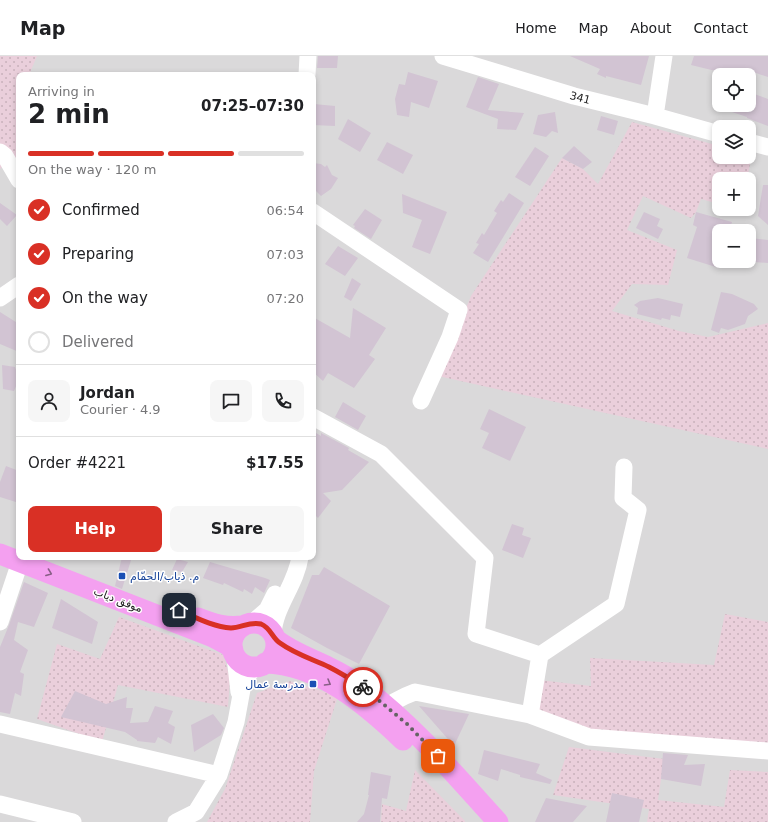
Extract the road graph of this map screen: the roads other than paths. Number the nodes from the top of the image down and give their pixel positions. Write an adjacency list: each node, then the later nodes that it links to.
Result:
1 (308, 56): 4 (street)
2 (443, 56): 5 (street, 341)
3 (664, 56): 5 (street)
4 (307, 72)
5 (655, 116): 6 (street, 341)
6 (712, 132)
7 (756, 144): 8 (street)
8 (768, 147)
9 (0, 152): 10 (street)
10 (16, 175)
11 (316, 214): 14 (street)
12 (16, 287): 13 (street)
13 (0, 298)
14 (421, 400)
15 (316, 420): 30 (street)
16 (624, 467): 30 (street)
17 (0, 539): 18 (main road, موفق دياب)
18 (16, 552)
19 (0, 554): 20 (main road, موفق دياب)
20 (16, 554)
21 (17, 560): 26 (street)
22 (33, 560): 29 (main road, موفق دياب, one-way to 29)
23 (54, 560): 27 (main road, موفق دياب)
24 (289, 560): 27 (street)
25 (299, 560): 28 (street)
26 (0, 622)
27 (247, 625): 28 (main road); 29 (main road)
28 (274, 637): 31 (main road); 33 (main road)
29 (234, 653): 31 (main road); 32 (street)
30 (540, 655): 34 (street)
31 (261, 665): 32 (street); 33 (main road, one-way to 33)
32 (240, 703): 37 (street)
33 (381, 711): 34 (street); 41 (main road); 42 (main road)
34 (530, 715): 36 (street)
35 (0, 724): 37 (street)
36 (768, 751)
37 (219, 775): 40 (street)
38 (0, 804): 39 (street)
39 (73, 822)
40 (176, 822)
41 (481, 822)
42 (498, 822)

